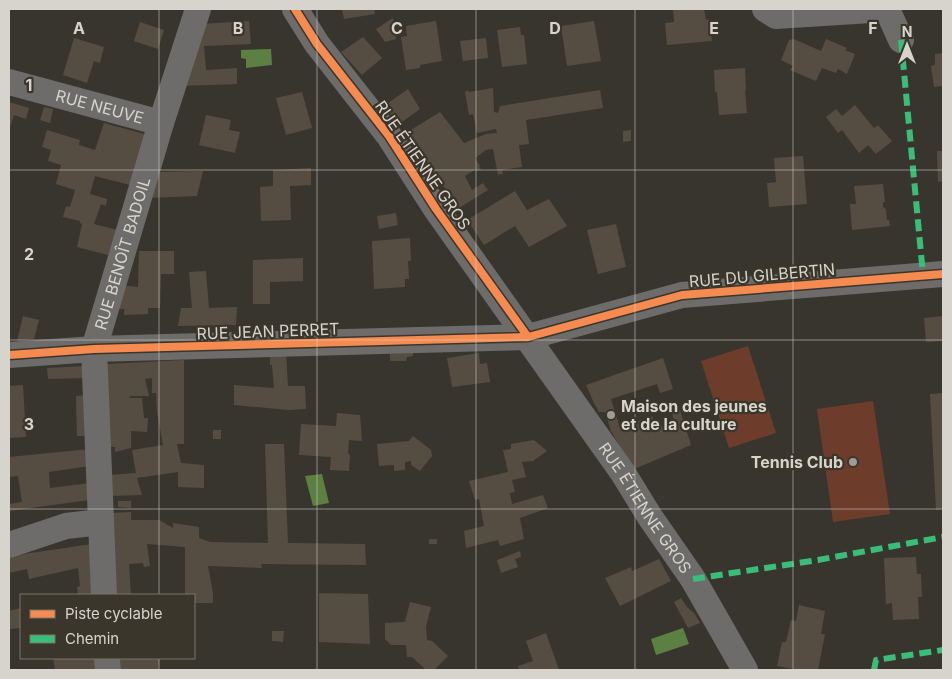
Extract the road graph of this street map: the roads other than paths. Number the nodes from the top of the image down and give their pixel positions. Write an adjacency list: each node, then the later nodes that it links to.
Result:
1 (198, 9): 6 (street, RUE BENOÎT BADOIL)
2 (295, 9): 8 (street, RUE ÉTIENNE GROS)
3 (765, 9): 4 (street)
4 (901, 40)
5 (9, 82): 6 (street, RUE NEUVE)
6 (161, 123): 9 (street, RUE BENOÎT BADOIL)
7 (943, 274): 8 (street, RUE DU GILBERTIN)
8 (528, 337): 9 (street, RUE JEAN PERRET); 14 (street, RUE ÉTIENNE GROS)
9 (94, 349): 10 (street, RUE JEAN PERRET); 11 (street, RUE BENOÎT BADOIL)
10 (9, 355)
11 (101, 522): 12 (street); 13 (street, RUE BENOÎT BADOIL)
12 (9, 545)
13 (104, 594)
14 (745, 670)

